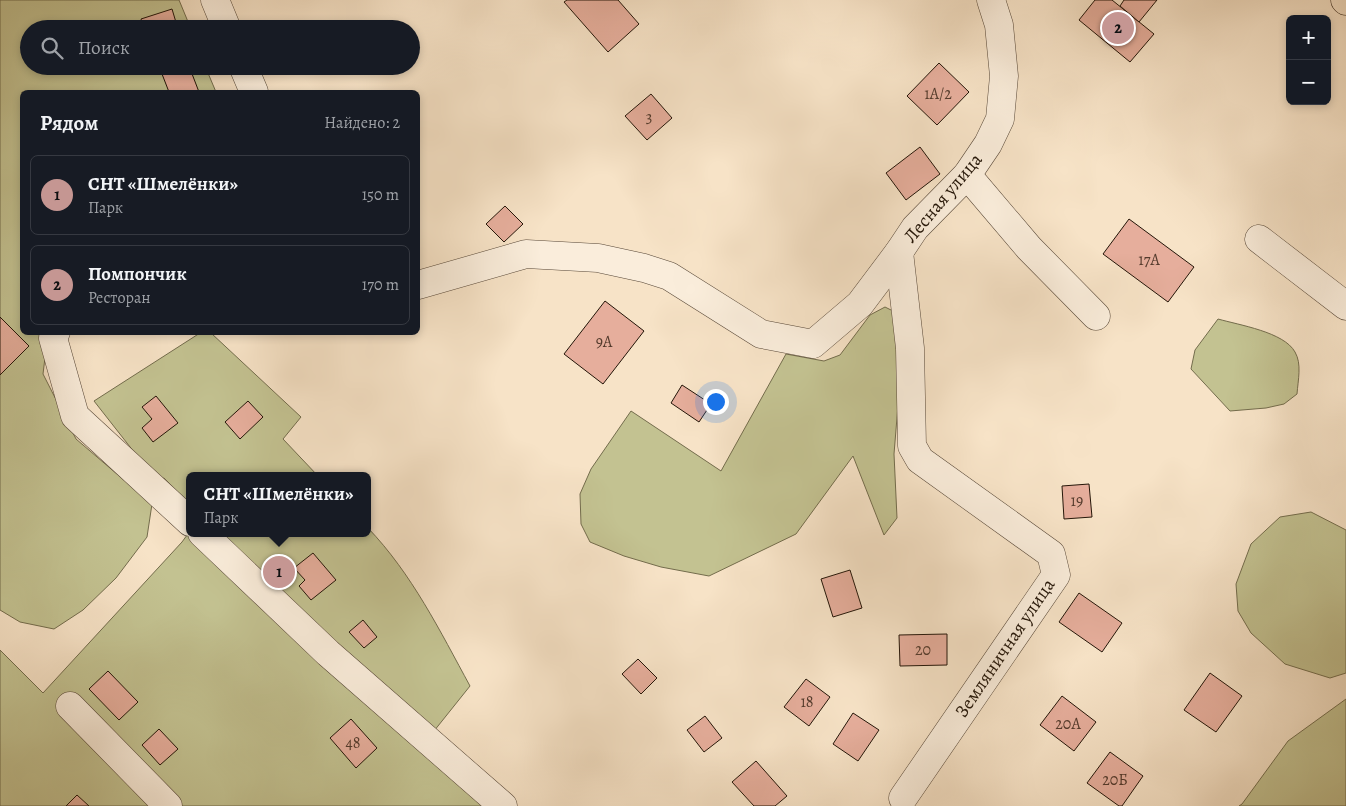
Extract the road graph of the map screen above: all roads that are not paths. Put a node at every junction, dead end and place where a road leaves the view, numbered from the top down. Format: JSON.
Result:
{"nodes":[{"id":1,"x":215,"y":0,"type":"edge"},
{"id":2,"x":991,"y":0,"type":"edge"},
{"id":3,"x":223,"y":20,"type":"edge"},
{"id":4,"x":247,"y":75,"type":"edge"},
{"id":5,"x":253,"y":90,"type":"edge"},
{"id":6,"x":966,"y":176,"type":"junction"},
{"id":7,"x":1259,"y":239,"type":"dead end"},
{"id":8,"x":900,"y":252,"type":"junction"},
{"id":9,"x":420,"y":284,"type":"edge"},
{"id":10,"x":1346,"y":306,"type":"edge"},
{"id":11,"x":1096,"y":316,"type":"dead end"},
{"id":12,"x":54,"y":335,"type":"edge"},
{"id":13,"x":186,"y":518,"type":"edge"},
{"id":14,"x":206,"y":537,"type":"edge"},
{"id":15,"x":70,"y":706,"type":"dead end"},
{"id":16,"x":904,"y":798,"type":"dead end"},
{"id":17,"x":168,"y":806,"type":"edge"},
{"id":18,"x":503,"y":806,"type":"edge"}],
"edges":[{"from":1,"to":3,"type":"street"},
{"from":2,"to":6,"type":"street","name":"Лесная улица"},
{"from":4,"to":5,"type":"street"},
{"from":6,"to":8,"type":"street","name":"Лесная улица"},
{"from":6,"to":11,"type":"street"},
{"from":7,"to":10,"type":"street"},
{"from":8,"to":9,"type":"street","name":"Лесная улица"},
{"from":8,"to":16,"type":"street","name":"Земляничная улица"},
{"from":12,"to":13,"type":"street"},
{"from":14,"to":18,"type":"street"},
{"from":15,"to":17,"type":"street"}]}
